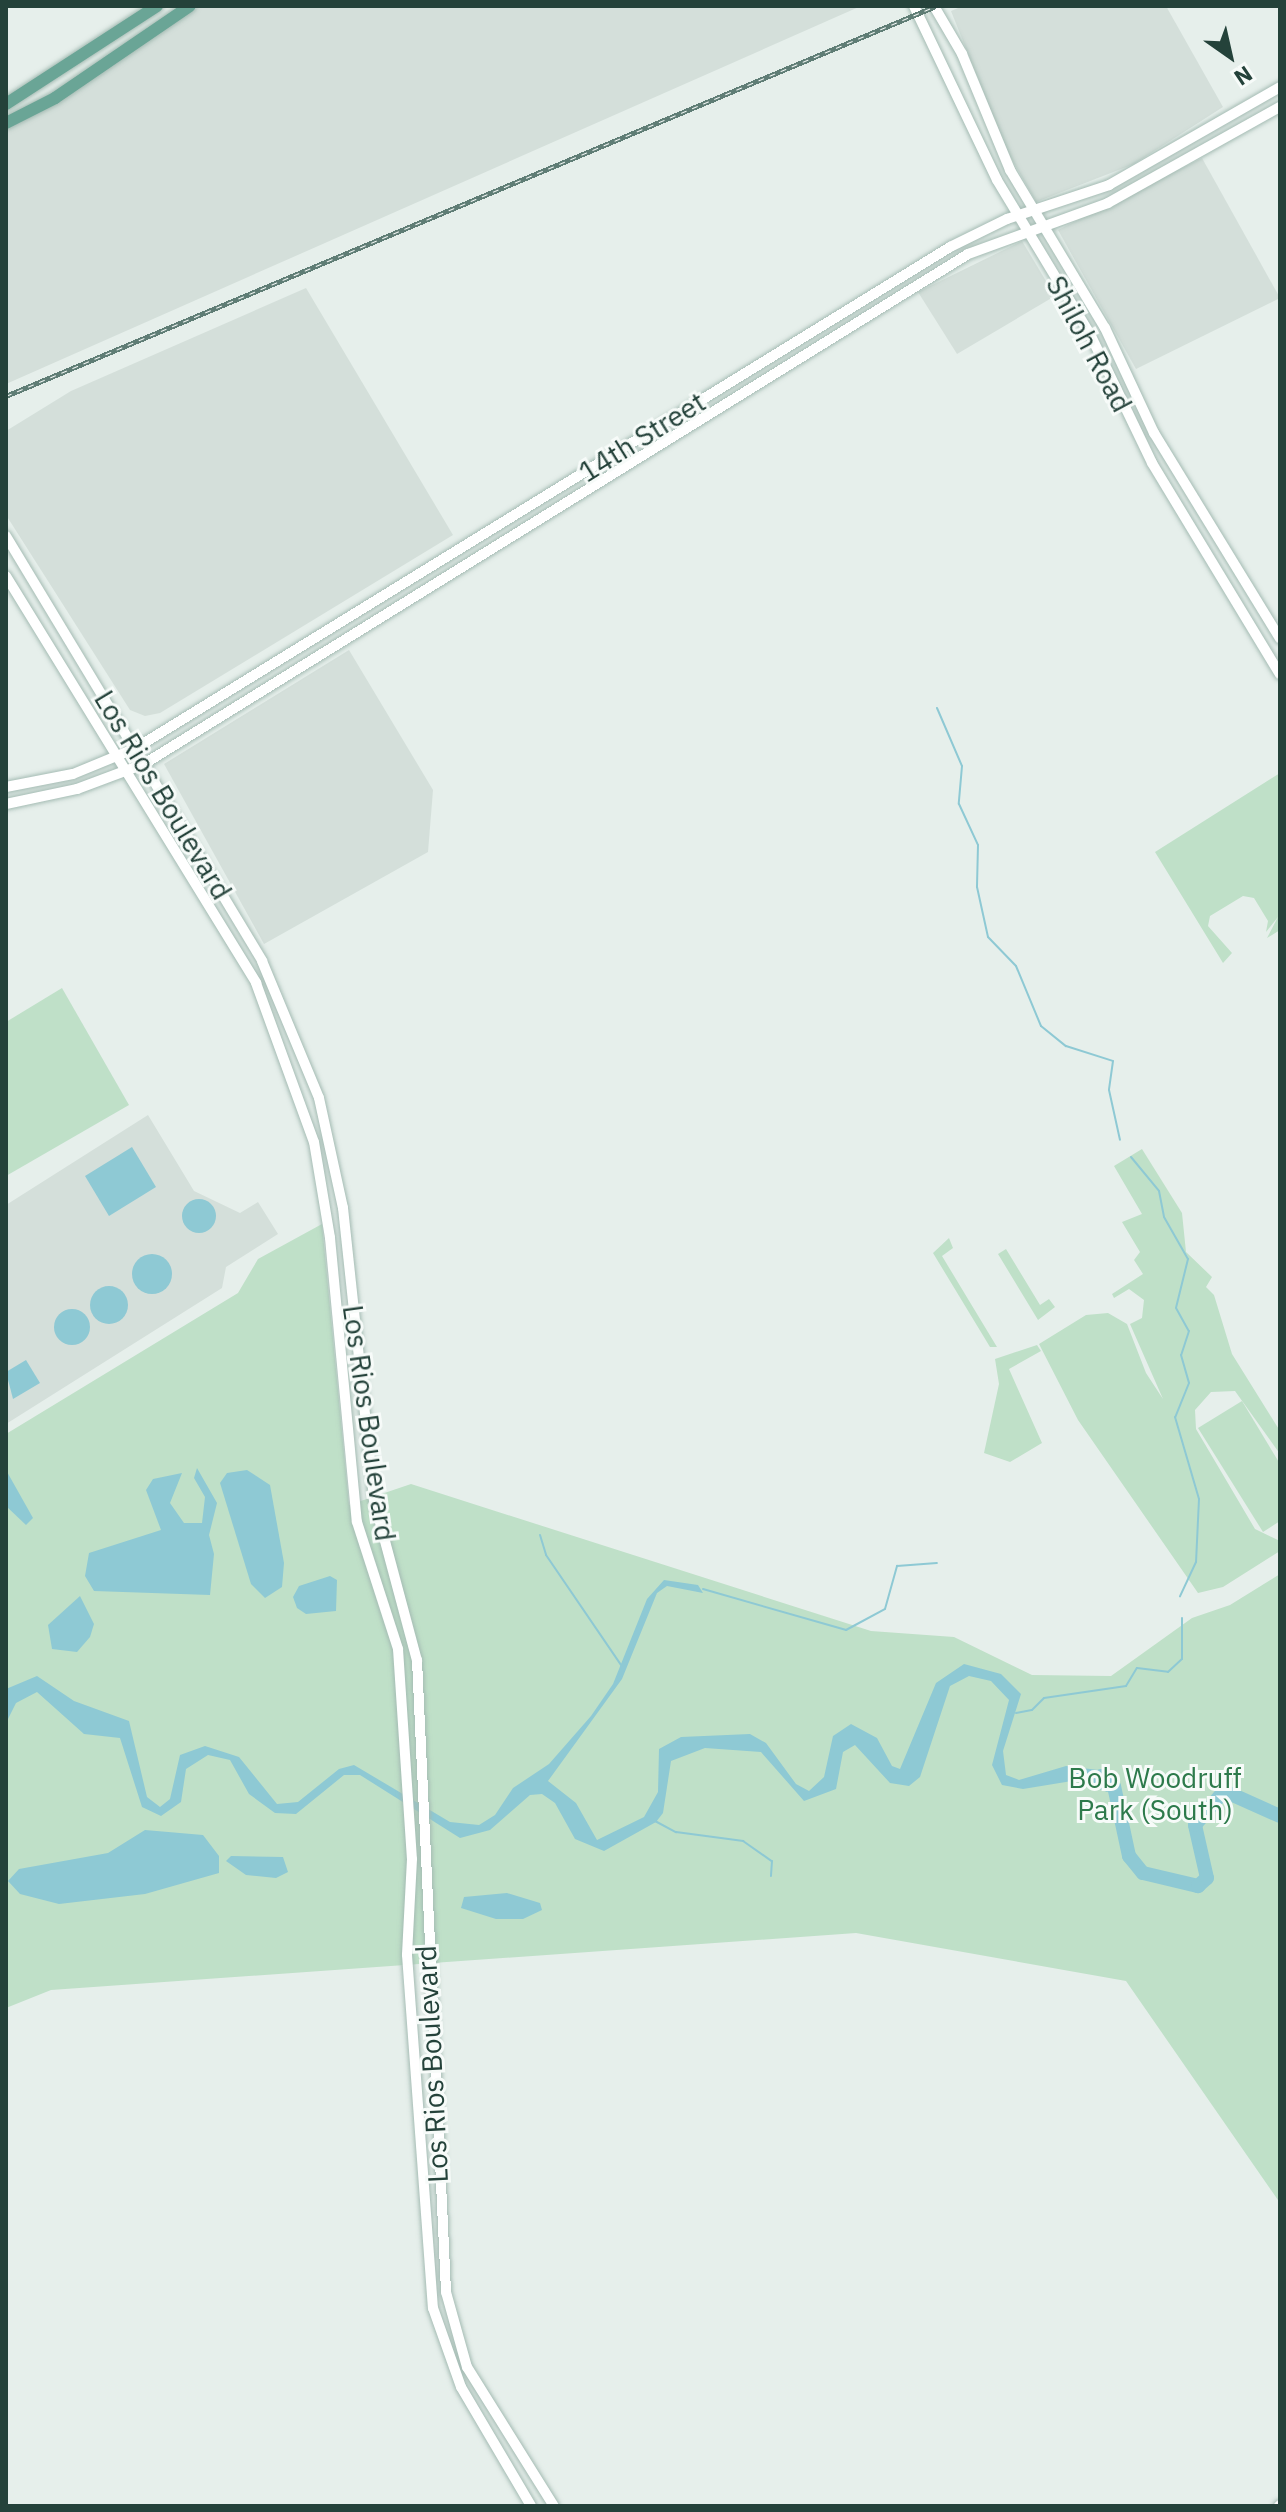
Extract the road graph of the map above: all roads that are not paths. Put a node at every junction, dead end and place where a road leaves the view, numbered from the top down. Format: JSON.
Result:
{"nodes":[{"id":1,"x":190,"y":6,"type":"edge"},
{"id":2,"x":914,"y":6,"type":"edge"},
{"id":3,"x":934,"y":6,"type":"edge"},
{"id":4,"x":154,"y":8,"type":"edge"},
{"id":5,"x":161,"y":25,"type":"junction"},
{"id":6,"x":967,"y":67,"type":"junction"},
{"id":7,"x":951,"y":74,"type":"junction"},
{"id":8,"x":45,"y":84,"type":"junction"},
{"id":9,"x":1280,"y":87,"type":"edge"},
{"id":10,"x":55,"y":98,"type":"junction"},
{"id":11,"x":6,"y":104,"type":"edge"},
{"id":12,"x":1280,"y":107,"type":"edge"},
{"id":13,"x":6,"y":123,"type":"edge"},
{"id":14,"x":1183,"y":143,"type":"junction"},
{"id":15,"x":1191,"y":157,"type":"junction"},
{"id":16,"x":1034,"y":212,"type":"junction"},
{"id":17,"x":1017,"y":216,"type":"junction"},
{"id":18,"x":1043,"y":226,"type":"junction"},
{"id":19,"x":1026,"y":230,"type":"junction"},
{"id":20,"x":858,"y":304,"type":"junction"},
{"id":21,"x":866,"y":318,"type":"junction"},
{"id":22,"x":1105,"y":328,"type":"junction"},
{"id":23,"x":1090,"y":334,"type":"junction"},
{"id":24,"x":7,"y":539,"type":"edge"},
{"id":25,"x":6,"y":576,"type":"edge"},
{"id":26,"x":60,"y":624,"type":"junction"},
{"id":27,"x":43,"y":638,"type":"junction"},
{"id":28,"x":1280,"y":639,"type":"edge"},
{"id":29,"x":1280,"y":674,"type":"edge"},
{"id":30,"x":253,"y":676,"type":"junction"},
{"id":31,"x":263,"y":691,"type":"junction"},
{"id":32,"x":136,"y":748,"type":"junction"},
{"id":33,"x":120,"y":756,"type":"junction"},
{"id":34,"x":144,"y":764,"type":"junction"},
{"id":35,"x":129,"y":771,"type":"junction"},
{"id":36,"x":6,"y":787,"type":"edge"},
{"id":37,"x":6,"y":804,"type":"edge"},
{"id":38,"x":206,"y":866,"type":"junction"},
{"id":39,"x":192,"y":875,"type":"junction"},
{"id":40,"x":249,"y":938,"type":"junction"},
{"id":41,"x":234,"y":944,"type":"junction"},
{"id":42,"x":531,"y":2506,"type":"edge"},
{"id":43,"x":554,"y":2506,"type":"edge"}],
"edges":[{"from":1,"to":5,"type":"main road"},
{"from":2,"to":7,"type":"main road","name":"Shiloh Road"},
{"from":3,"to":6,"type":"main road","name":"Shiloh Road"},
{"from":4,"to":5,"type":"main road"},
{"from":4,"to":8,"type":"main road"},
{"from":5,"to":10,"type":"main road"},
{"from":6,"to":7,"type":"main road"},
{"from":6,"to":16,"type":"main road","name":"Shiloh Road"},
{"from":7,"to":17,"type":"main road","name":"Shiloh Road"},
{"from":8,"to":10,"type":"main road"},
{"from":8,"to":11,"type":"main road"},
{"from":9,"to":14,"type":"main road","name":"14th Street"},
{"from":10,"to":13,"type":"main road"},
{"from":12,"to":15,"type":"main road","name":"14th Street"},
{"from":14,"to":15,"type":"main road"},
{"from":14,"to":16,"type":"main road","name":"14th Street"},
{"from":15,"to":18,"type":"main road","name":"14th Street"},
{"from":16,"to":17,"type":"main road","name":"14th Street"},
{"from":16,"to":18,"type":"main road","name":"Shiloh Road"},
{"from":17,"to":19,"type":"main road","name":"Shiloh Road"},
{"from":17,"to":20,"type":"main road","name":"14th Street"},
{"from":18,"to":19,"type":"main road","name":"14th Street"},
{"from":18,"to":22,"type":"main road","name":"Shiloh Road"},
{"from":19,"to":21,"type":"main road","name":"14th Street"},
{"from":19,"to":23,"type":"main road","name":"Shiloh Road"},
{"from":20,"to":21,"type":"main road"},
{"from":20,"to":30,"type":"main road","name":"14th Street"},
{"from":21,"to":31,"type":"main road","name":"14th Street"},
{"from":22,"to":23,"type":"main road"},
{"from":22,"to":28,"type":"main road","name":"Shiloh Road"},
{"from":23,"to":29,"type":"main road","name":"Shiloh Road"},
{"from":24,"to":26,"type":"main road","name":"Los Rios Boulevard"},
{"from":25,"to":27,"type":"main road","name":"Los Rios Boulevard"},
{"from":26,"to":27,"type":"main road"},
{"from":26,"to":32,"type":"main road","name":"Los Rios Boulevard"},
{"from":27,"to":33,"type":"main road","name":"Los Rios Boulevard"},
{"from":30,"to":31,"type":"main road"},
{"from":30,"to":32,"type":"main road","name":"14th Street"},
{"from":31,"to":34,"type":"main road","name":"14th Street"},
{"from":32,"to":33,"type":"main road","name":"14th Street"},
{"from":32,"to":34,"type":"main road","name":"Los Rios Boulevard"},
{"from":33,"to":35,"type":"main road","name":"Los Rios Boulevard"},
{"from":33,"to":36,"type":"main road","name":"14th Street"},
{"from":34,"to":35,"type":"main road","name":"14th Street"},
{"from":34,"to":38,"type":"main road","name":"Los Rios Boulevard"},
{"from":35,"to":37,"type":"main road","name":"14th Street"},
{"from":35,"to":39,"type":"main road","name":"Los Rios Boulevard"},
{"from":38,"to":39,"type":"main road"},
{"from":38,"to":40,"type":"main road","name":"Los Rios Boulevard"},
{"from":39,"to":41,"type":"main road","name":"Los Rios Boulevard"},
{"from":40,"to":41,"type":"main road"},
{"from":40,"to":43,"type":"main road","name":"Los Rios Boulevard"},
{"from":41,"to":42,"type":"main road","name":"Los Rios Boulevard"}]}
